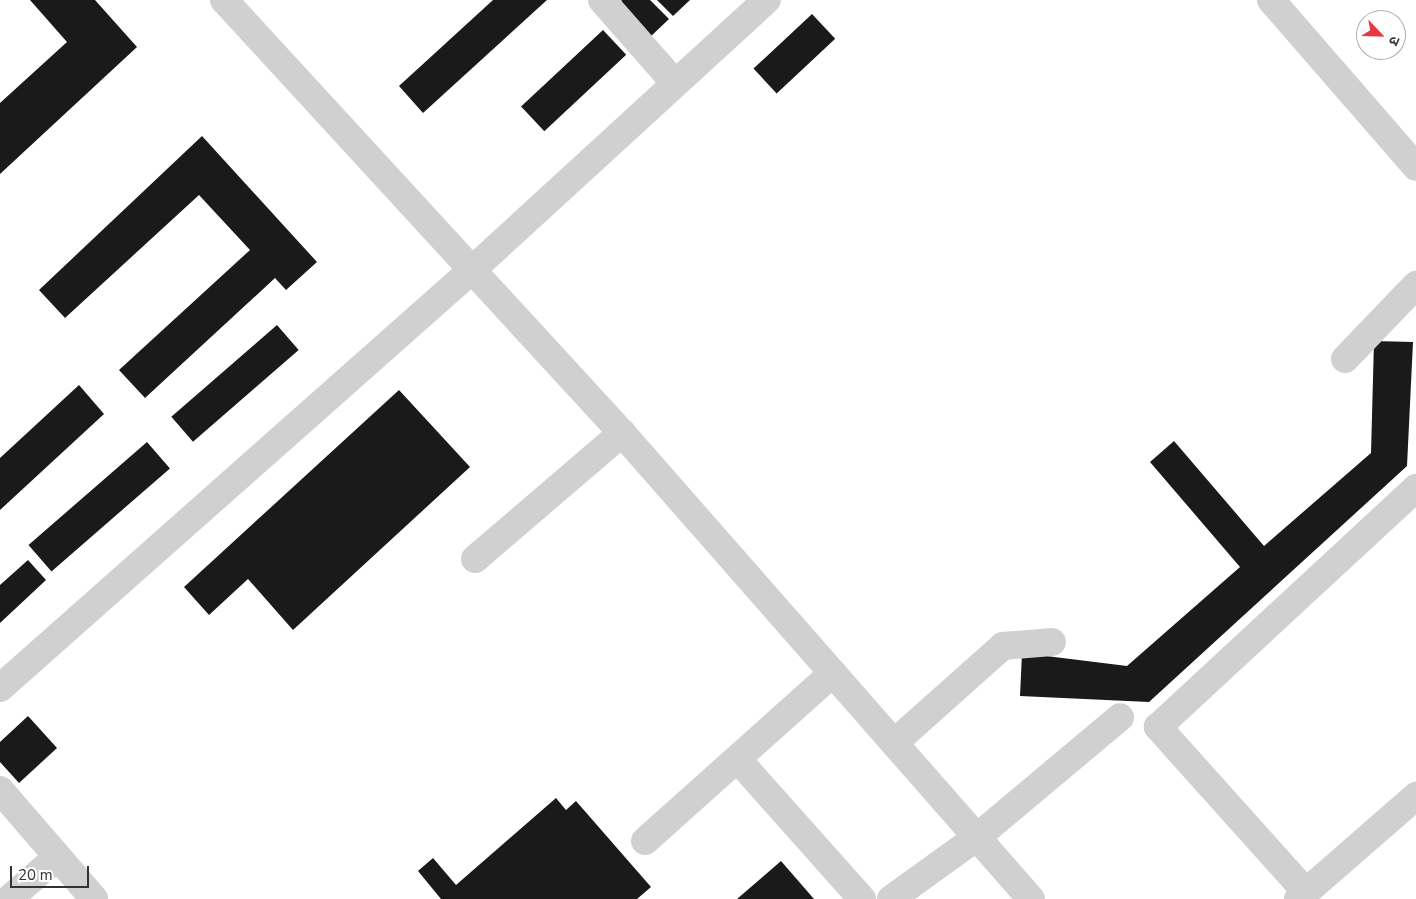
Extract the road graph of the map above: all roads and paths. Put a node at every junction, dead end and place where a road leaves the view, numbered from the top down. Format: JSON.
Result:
{"nodes":[{"id":1,"x":224,"y":0,"type":"edge"},
{"id":2,"x":602,"y":0,"type":"edge"},
{"id":3,"x":767,"y":0,"type":"edge"},
{"id":4,"x":1271,"y":0,"type":"edge"},
{"id":5,"x":675,"y":83,"type":"junction"},
{"id":6,"x":1416,"y":167,"type":"edge"},
{"id":7,"x":472,"y":270,"type":"junction"},
{"id":8,"x":1416,"y":284,"type":"edge"},
{"id":9,"x":1345,"y":359,"type":"dead end"},
{"id":10,"x":622,"y":433,"type":"junction"},
{"id":11,"x":1416,"y":488,"type":"edge"},
{"id":12,"x":475,"y":559,"type":"dead end"},
{"id":13,"x":1052,"y":642,"type":"dead end"},
{"id":14,"x":833,"y":673,"type":"junction"},
{"id":15,"x":0,"y":688,"type":"edge"},
{"id":16,"x":1120,"y":717,"type":"dead end"},
{"id":17,"x":894,"y":743,"type":"junction"},
{"id":18,"x":739,"y":761,"type":"junction"},
{"id":19,"x":0,"y":790,"type":"edge"},
{"id":20,"x":1416,"y":796,"type":"edge"},
{"id":21,"x":976,"y":838,"type":"junction"},
{"id":22,"x":645,"y":841,"type":"dead end"},
{"id":23,"x":56,"y":858,"type":"junction"},
{"id":24,"x":1302,"y":895,"type":"edge"},
{"id":25,"x":10,"y":899,"type":"edge"},
{"id":26,"x":94,"y":899,"type":"edge"},
{"id":27,"x":862,"y":899,"type":"edge"},
{"id":28,"x":891,"y":899,"type":"edge"},
{"id":29,"x":1031,"y":899,"type":"edge"}],
"edges":[{"from":1,"to":7,"type":"street"},
{"from":2,"to":5,"type":"street"},
{"from":3,"to":5,"type":"street"},
{"from":4,"to":6,"type":"street"},
{"from":5,"to":7,"type":"street"},
{"from":7,"to":10,"type":"street"},
{"from":7,"to":15,"type":"street"},
{"from":8,"to":9,"type":"street"},
{"from":10,"to":12,"type":"street"},
{"from":10,"to":14,"type":"street"},
{"from":11,"to":24,"type":"street"},
{"from":13,"to":17,"type":"street"},
{"from":14,"to":17,"type":"street"},
{"from":14,"to":18,"type":"street"},
{"from":16,"to":21,"type":"street"},
{"from":17,"to":21,"type":"street"},
{"from":18,"to":22,"type":"street"},
{"from":18,"to":27,"type":"street"},
{"from":19,"to":23,"type":"street"},
{"from":20,"to":24,"type":"street"},
{"from":21,"to":28,"type":"street"},
{"from":21,"to":29,"type":"street"},
{"from":23,"to":25,"type":"street"},
{"from":23,"to":26,"type":"street"}]}
